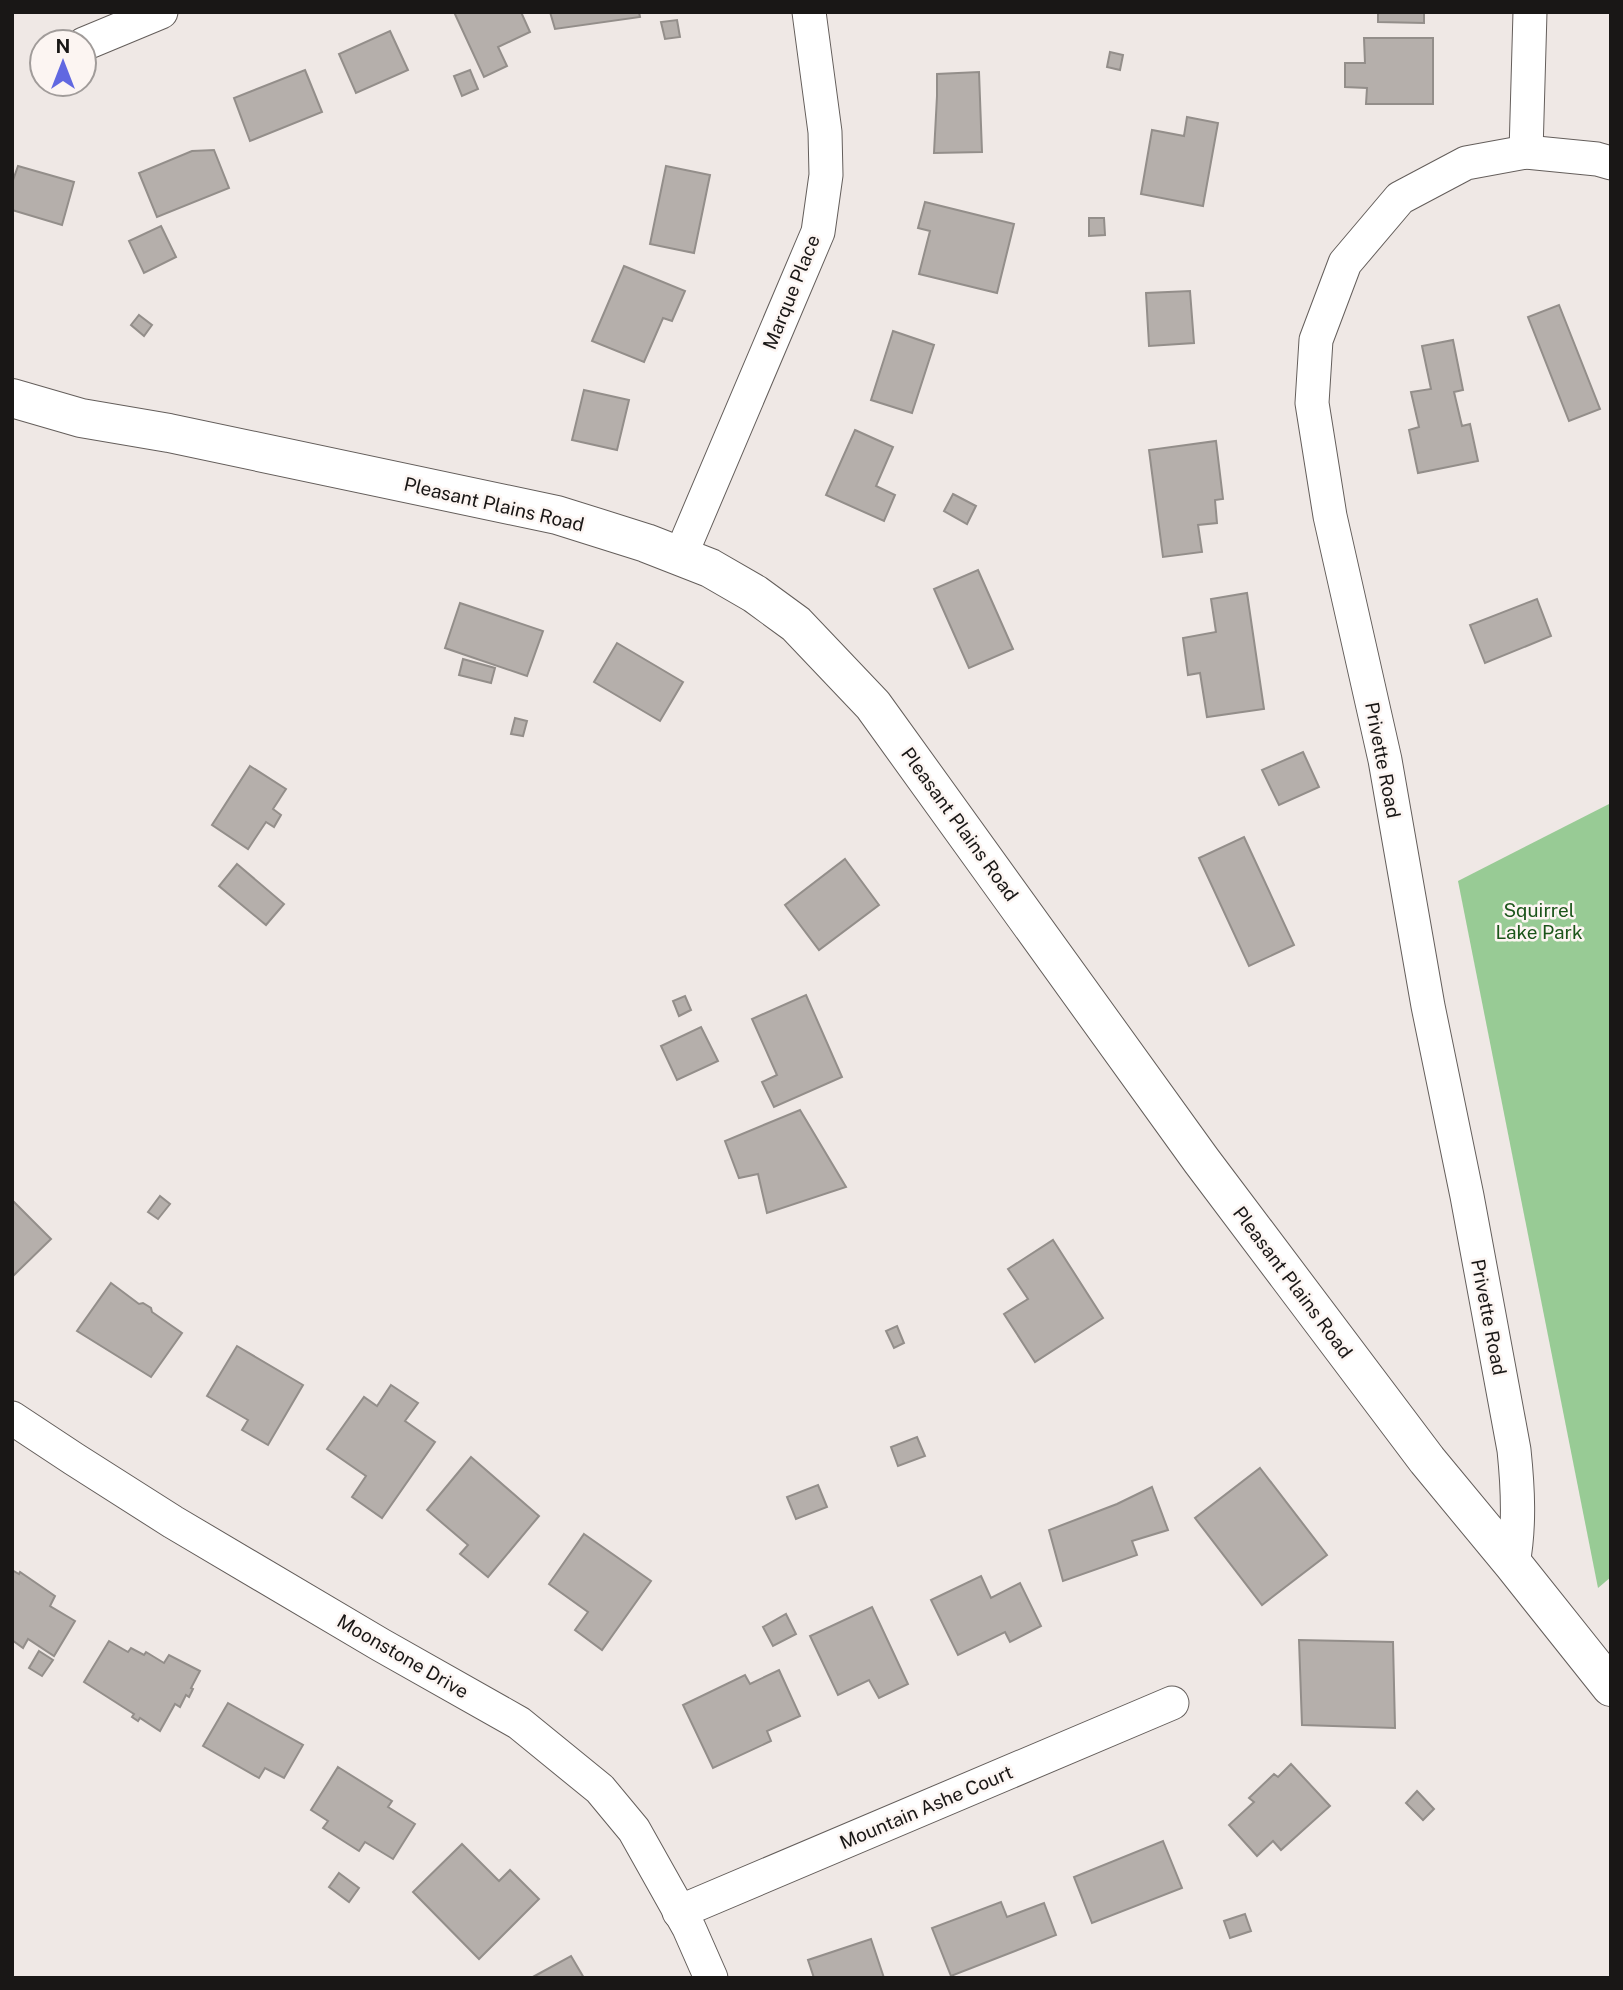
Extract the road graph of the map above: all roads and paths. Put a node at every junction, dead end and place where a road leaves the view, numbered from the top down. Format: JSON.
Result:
{"nodes":[{"id":1,"x":161,"y":12,"type":"edge"},
{"id":2,"x":809,"y":12,"type":"edge"},
{"id":3,"x":1530,"y":12,"type":"edge"},
{"id":4,"x":98,"y":38,"type":"edge"},
{"id":5,"x":1526,"y":152,"type":"junction"},
{"id":6,"x":1611,"y":163,"type":"edge"},
{"id":7,"x":12,"y":398,"type":"edge"},
{"id":8,"x":680,"y":557,"type":"junction"},
{"id":9,"x":12,"y":1418,"type":"edge"},
{"id":10,"x":1513,"y":1564,"type":"junction"},
{"id":11,"x":1611,"y":1687,"type":"edge"},
{"id":12,"x":1172,"y":1703,"type":"dead end"},
{"id":13,"x":679,"y":1912,"type":"junction"},
{"id":14,"x":711,"y":1978,"type":"edge"}],
"edges":[{"from":1,"to":4,"type":"street"},
{"from":2,"to":8,"type":"street","name":"Marque Place"},
{"from":3,"to":5,"type":"street"},
{"from":5,"to":6,"type":"street","name":"Privette Road"},
{"from":5,"to":10,"type":"street","name":"Privette Road"},
{"from":7,"to":8,"type":"street","name":"Pleasant Plains Road"},
{"from":8,"to":10,"type":"street","name":"Pleasant Plains Road"},
{"from":9,"to":13,"type":"street","name":"Moonstone Drive"},
{"from":10,"to":11,"type":"street","name":"Pleasant Plains Road"},
{"from":12,"to":13,"type":"street","name":"Mountain Ashe Court"},
{"from":13,"to":14,"type":"street","name":"Moonstone Drive"}]}
